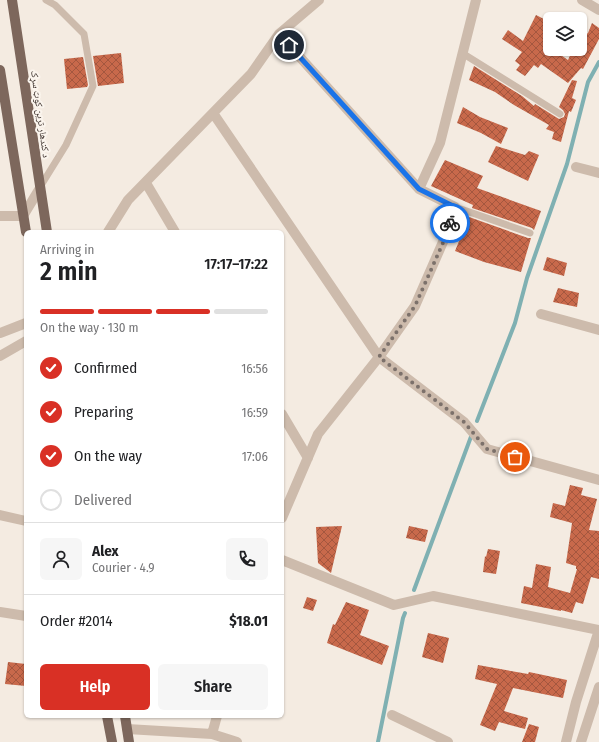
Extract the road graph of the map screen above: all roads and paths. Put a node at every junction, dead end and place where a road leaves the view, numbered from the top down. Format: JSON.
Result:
{"nodes":[{"id":1,"x":12,"y":0,"type":"edge"},
{"id":2,"x":46,"y":0,"type":"edge"},
{"id":3,"x":319,"y":0,"type":"edge"},
{"id":4,"x":476,"y":0,"type":"edge"},
{"id":5,"x":582,"y":0,"type":"edge"},
{"id":6,"x":599,"y":10,"type":"edge"},
{"id":7,"x":279,"y":34,"type":"junction"},
{"id":8,"x":462,"y":53,"type":"junction"},
{"id":9,"x":0,"y":70,"type":"edge"},
{"id":10,"x":1,"y":81,"type":"edge"},
{"id":11,"x":213,"y":113,"type":"junction"},
{"id":12,"x":560,"y":114,"type":"dead end"},
{"id":13,"x":576,"y":167,"type":"dead end"},
{"id":14,"x":599,"y":173,"type":"edge"},
{"id":15,"x":146,"y":183,"type":"junction"},
{"id":16,"x":40,"y":188,"type":"junction"},
{"id":17,"x":419,"y":189,"type":"junction"},
{"id":18,"x":455,"y":207,"type":"junction"},
{"id":19,"x":0,"y":216,"type":"edge"},
{"id":20,"x":23,"y":216,"type":"junction"},
{"id":21,"x":26,"y":230,"type":"edge"},
{"id":22,"x":47,"y":230,"type":"edge"},
{"id":23,"x":109,"y":230,"type":"edge"},
{"id":24,"x":174,"y":230,"type":"edge"},
{"id":25,"x":530,"y":233,"type":"dead end"},
{"id":26,"x":541,"y":314,"type":"dead end"},
{"id":27,"x":24,"y":324,"type":"edge"},
{"id":28,"x":599,"y":330,"type":"edge"},
{"id":29,"x":0,"y":333,"type":"edge"},
{"id":30,"x":24,"y":342,"type":"edge"},
{"id":31,"x":0,"y":356,"type":"edge"},
{"id":32,"x":379,"y":357,"type":"junction"},
{"id":33,"x":284,"y":417,"type":"edge"},
{"id":34,"x":308,"y":458,"type":"junction"},
{"id":35,"x":599,"y":480,"type":"edge"},
{"id":36,"x":284,"y":513,"type":"edge"},
{"id":37,"x":0,"y":515,"type":"edge"},
{"id":38,"x":24,"y":521,"type":"edge"},
{"id":39,"x":284,"y":561,"type":"edge"},
{"id":40,"x":0,"y":612,"type":"edge"},
{"id":41,"x":24,"y":616,"type":"edge"},
{"id":42,"x":599,"y":630,"type":"edge"},
{"id":43,"x":599,"y":687,"type":"edge"},
{"id":44,"x":392,"y":715,"type":"dead end"},
{"id":45,"x":107,"y":718,"type":"edge"},
{"id":46,"x":125,"y":718,"type":"edge"},
{"id":47,"x":216,"y":718,"type":"edge"},
{"id":48,"x":127,"y":729,"type":"junction"},
{"id":49,"x":212,"y":734,"type":"junction"},
{"id":50,"x":112,"y":742,"type":"edge"},
{"id":51,"x":129,"y":742,"type":"edge"},
{"id":52,"x":237,"y":742,"type":"edge"},
{"id":53,"x":448,"y":742,"type":"edge"},
{"id":54,"x":566,"y":742,"type":"edge"},
{"id":55,"x":581,"y":742,"type":"edge"}],
"edges":[{"from":1,"to":16,"type":"main road","name":"د کندهار ترين کوټ سړک"},
{"from":2,"to":16,"type":"lane"},
{"from":3,"to":7,"type":"street"},
{"from":4,"to":8,"type":"street"},
{"from":5,"to":6,"type":"street"},
{"from":7,"to":11,"type":"street"},
{"from":7,"to":17,"type":"street"},
{"from":8,"to":12,"type":"lane"},
{"from":8,"to":17,"type":"street"},
{"from":9,"to":10,"type":"main road"},
{"from":10,"to":20,"type":"main road"},
{"from":11,"to":15,"type":"street"},
{"from":11,"to":32,"type":"street"},
{"from":13,"to":14,"type":"street"},
{"from":15,"to":23,"type":"street"},
{"from":15,"to":24,"type":"street"},
{"from":16,"to":20,"type":"street"},
{"from":16,"to":22,"type":"main road","name":"د کندهار ترين کوټ سړک"},
{"from":17,"to":18,"type":"street"},
{"from":18,"to":25,"type":"lane"},
{"from":18,"to":32,"type":"street"},
{"from":19,"to":20,"type":"street"},
{"from":20,"to":21,"type":"main road"},
{"from":26,"to":28,"type":"street"},
{"from":27,"to":29,"type":"street"},
{"from":30,"to":31,"type":"street"},
{"from":32,"to":34,"type":"street"},
{"from":32,"to":35,"type":"street"},
{"from":33,"to":34,"type":"street"},
{"from":34,"to":36,"type":"street"},
{"from":37,"to":38,"type":"street"},
{"from":39,"to":42,"type":"street"},
{"from":40,"to":41,"type":"street"},
{"from":42,"to":54,"type":"street"},
{"from":43,"to":55,"type":"street"},
{"from":44,"to":53,"type":"street"},
{"from":45,"to":50,"type":"main road"},
{"from":46,"to":48,"type":"main road"},
{"from":47,"to":49,"type":"street"},
{"from":48,"to":49,"type":"street"},
{"from":48,"to":51,"type":"main road"},
{"from":49,"to":52,"type":"street"}]}
